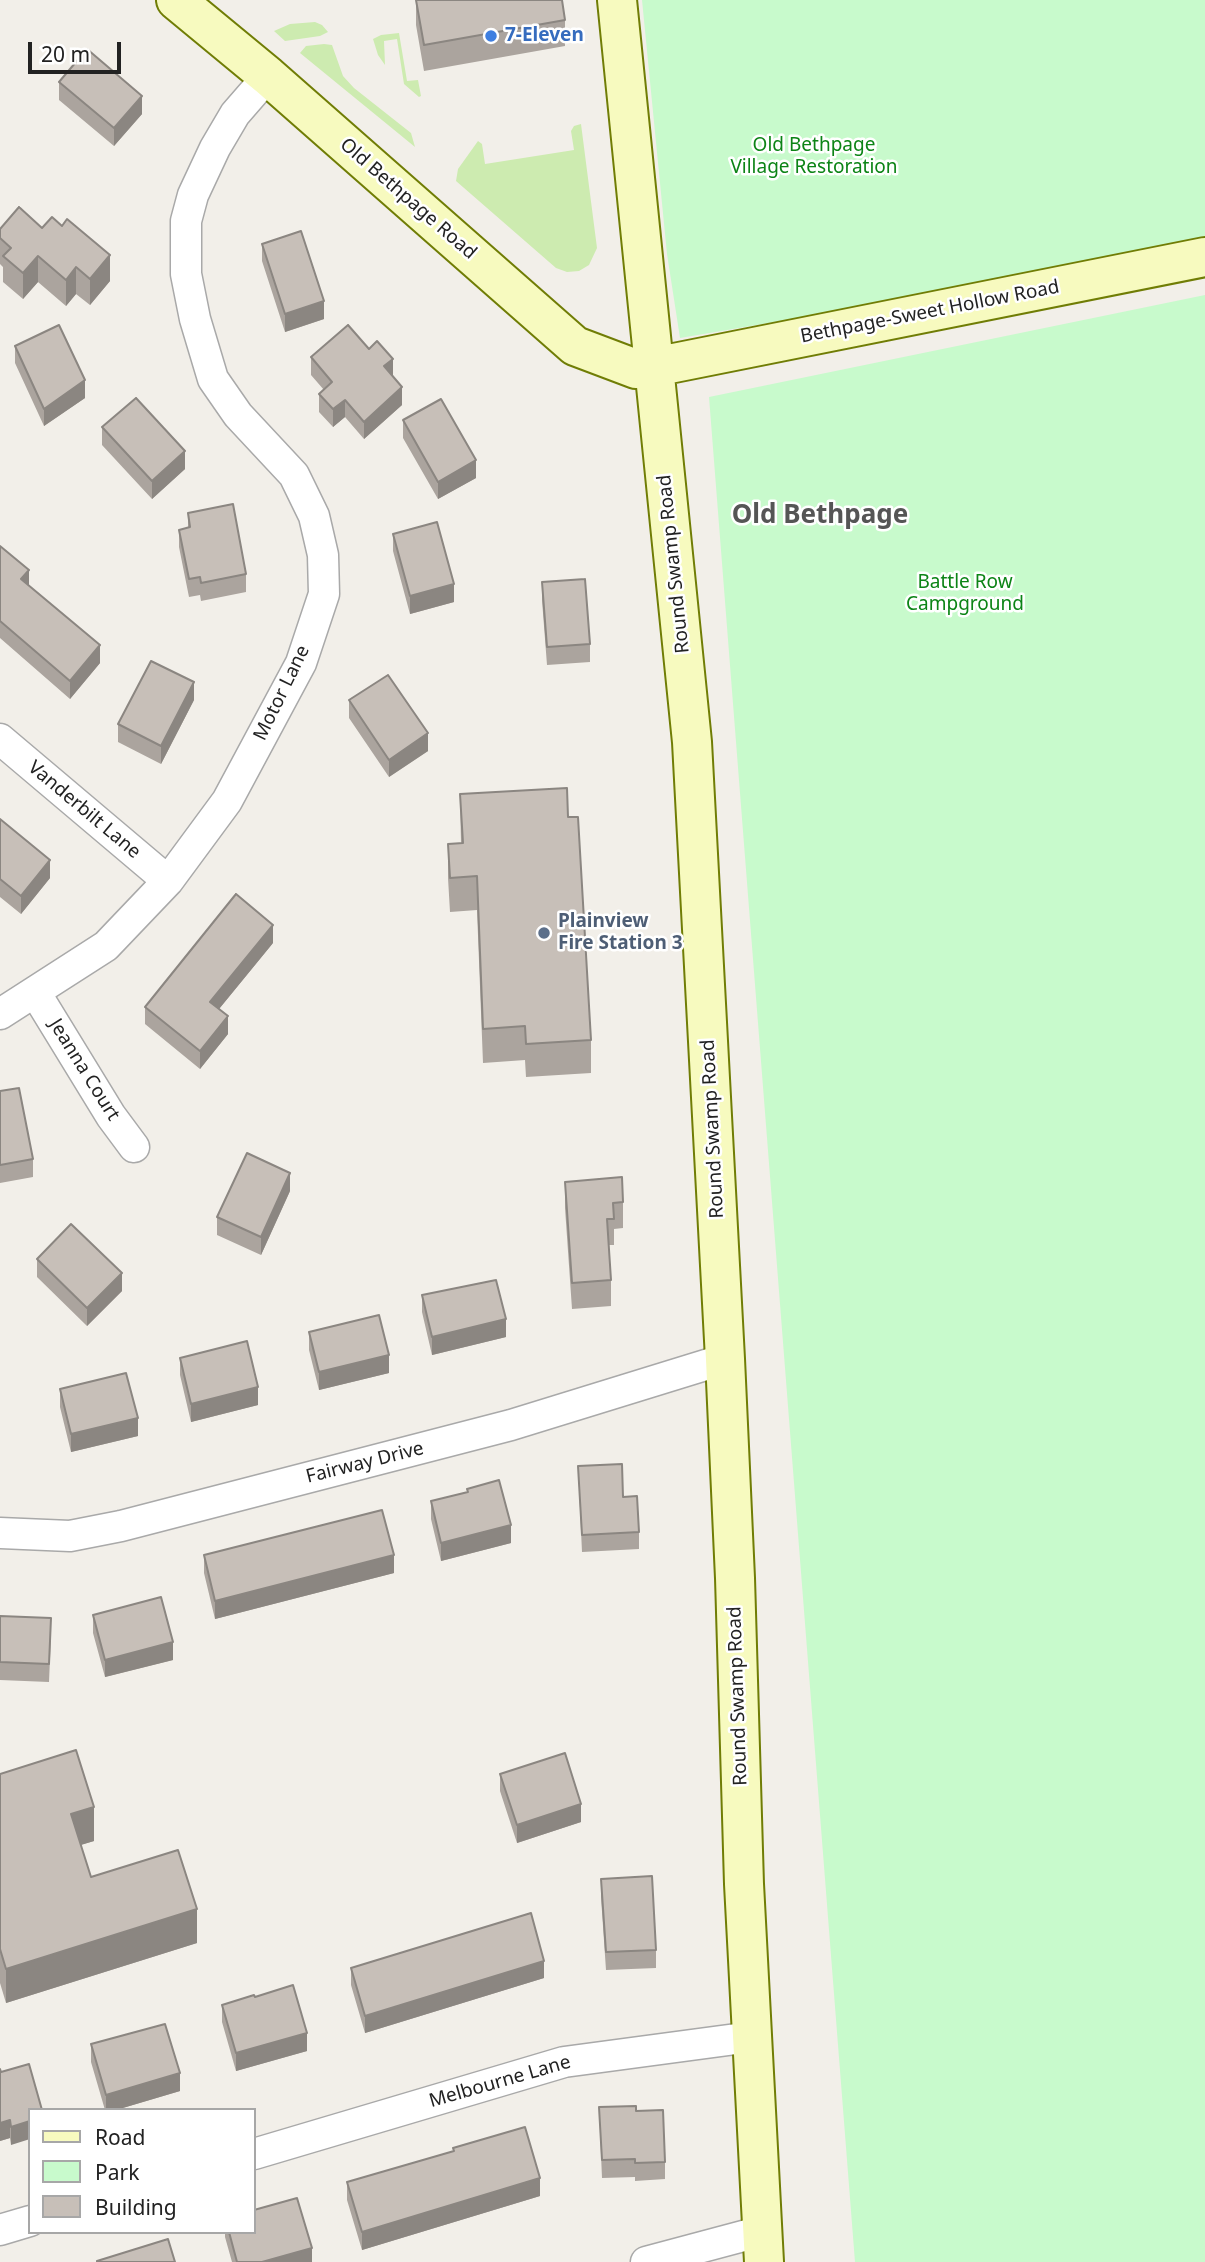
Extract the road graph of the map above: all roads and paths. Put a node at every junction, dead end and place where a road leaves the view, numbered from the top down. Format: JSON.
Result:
{"nodes":[{"id":1,"x":176,"y":0,"type":"edge"},
{"id":2,"x":617,"y":0,"type":"edge"},
{"id":3,"x":268,"y":76,"type":"junction"},
{"id":4,"x":1205,"y":257,"type":"edge"},
{"id":5,"x":654,"y":367,"type":"junction"},
{"id":6,"x":0,"y":739,"type":"edge"},
{"id":7,"x":168,"y":881,"type":"junction"},
{"id":8,"x":35,"y":992,"type":"junction"},
{"id":9,"x":0,"y":1014,"type":"edge"},
{"id":10,"x":134,"y":1147,"type":"dead end"},
{"id":11,"x":725,"y":1359,"type":"junction"},
{"id":12,"x":0,"y":1533,"type":"edge"},
{"id":13,"x":751,"y":2037,"type":"junction"},
{"id":14,"x":256,"y":2153,"type":"edge"},
{"id":15,"x":28,"y":2222,"type":"edge"},
{"id":16,"x":0,"y":2230,"type":"edge"},
{"id":17,"x":763,"y":2246,"type":"edge"},
{"id":18,"x":646,"y":2262,"type":"edge"}],
"edges":[{"from":1,"to":3,"type":"main road","name":"Old Bethpage Road"},
{"from":2,"to":5,"type":"main road","name":"Round Swamp Road"},
{"from":3,"to":5,"type":"main road","name":"Old Bethpage Road"},
{"from":3,"to":7,"type":"street","name":"Motor Lane"},
{"from":4,"to":5,"type":"main road","name":"Bethpage-Sweet Hollow Road"},
{"from":5,"to":11,"type":"main road","name":"Round Swamp Road"},
{"from":6,"to":7,"type":"street","name":"Vanderbilt Lane"},
{"from":7,"to":8,"type":"street","name":"Motor Lane"},
{"from":8,"to":9,"type":"street","name":"Motor Lane"},
{"from":8,"to":10,"type":"street","name":"Jeanna Court"},
{"from":11,"to":12,"type":"street","name":"Fairway Drive"},
{"from":11,"to":13,"type":"main road","name":"Round Swamp Road"},
{"from":13,"to":14,"type":"street","name":"Melbourne Lane"},
{"from":13,"to":17,"type":"main road","name":"Round Swamp Road"},
{"from":15,"to":16,"type":"street"},
{"from":17,"to":18,"type":"street"}]}
